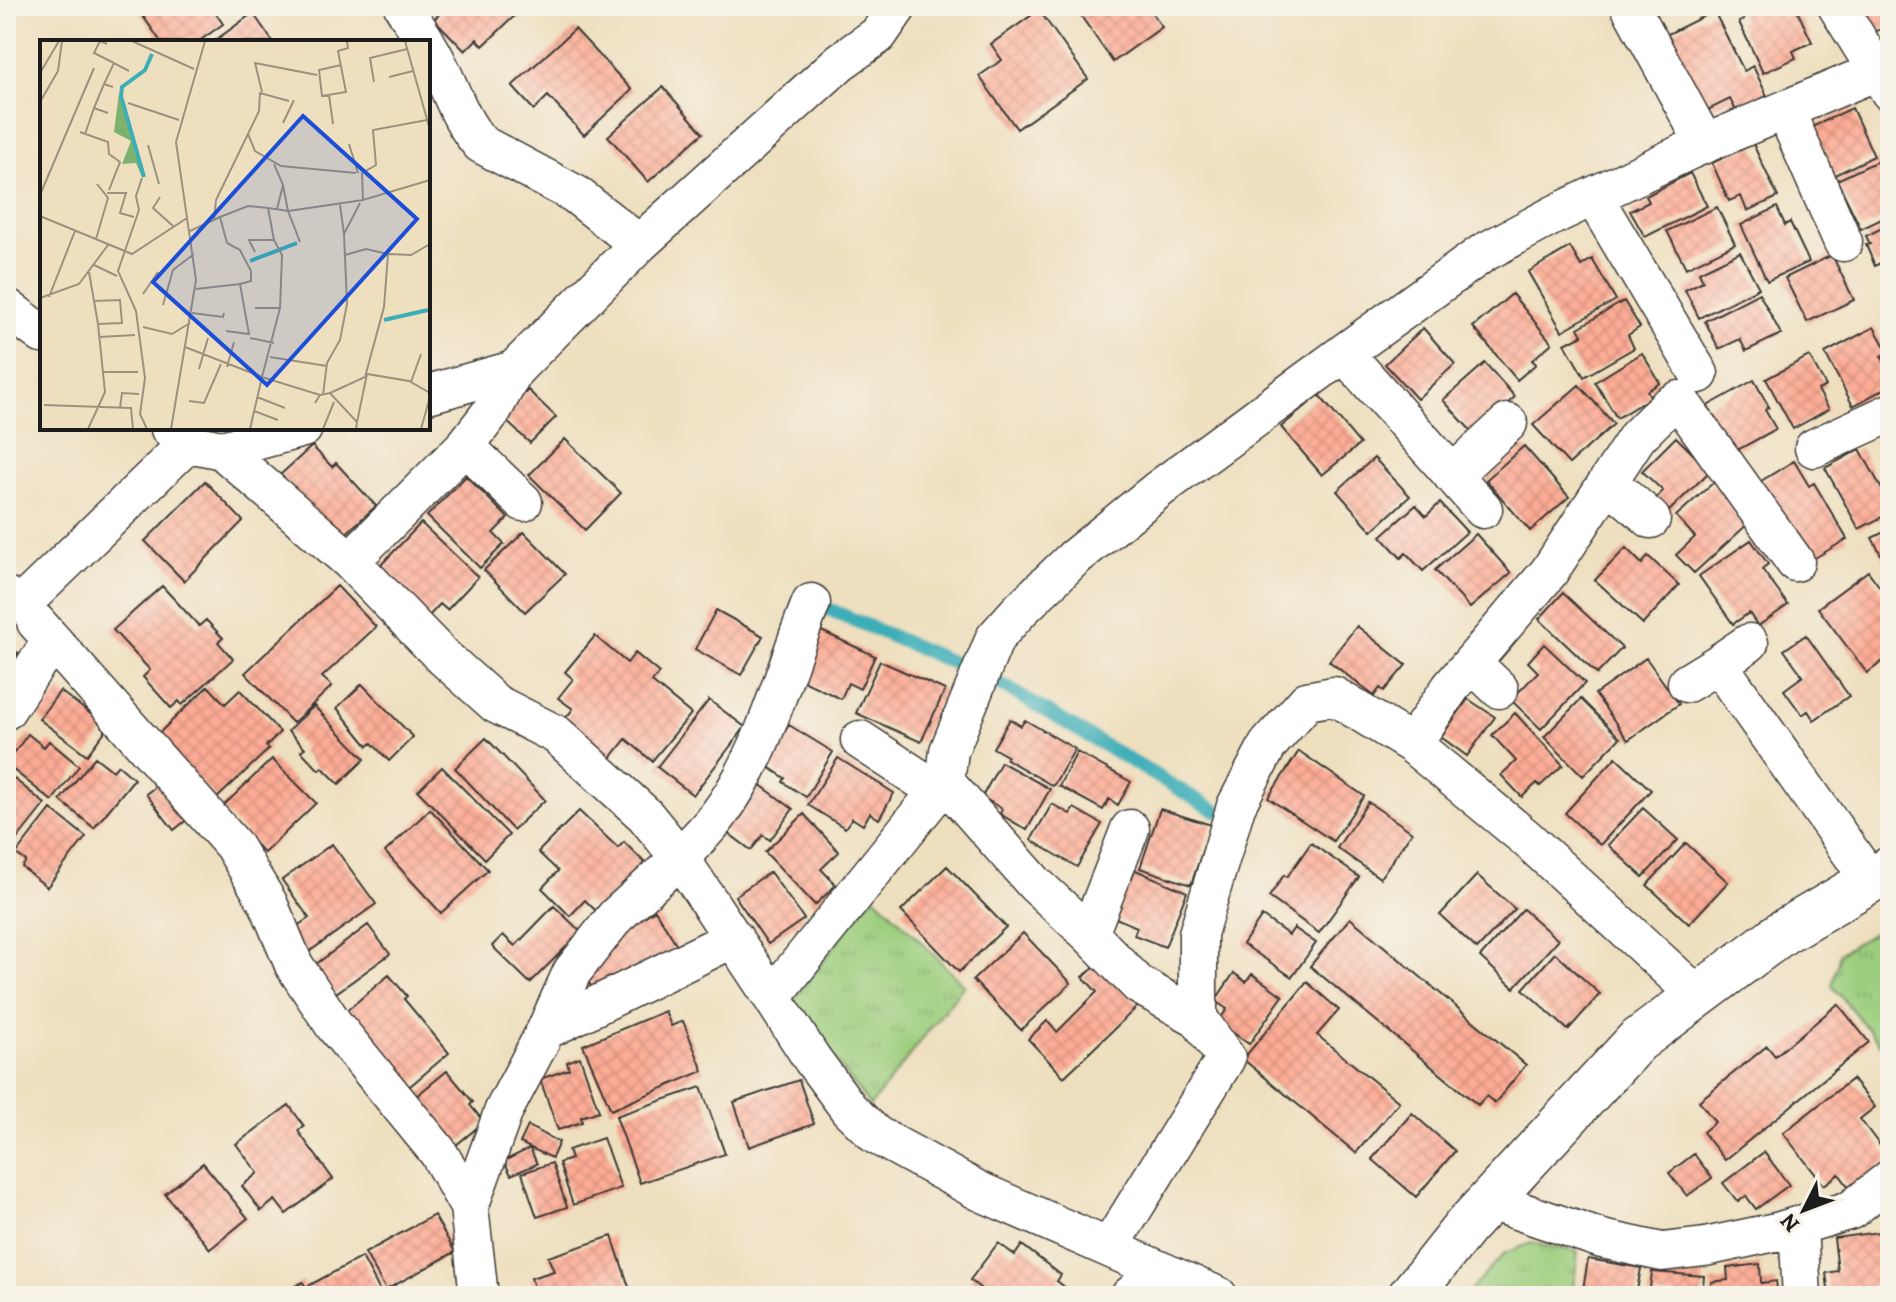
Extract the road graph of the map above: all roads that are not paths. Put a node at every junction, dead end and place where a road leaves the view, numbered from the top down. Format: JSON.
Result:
{"nodes":[{"id":1,"x":403,"y":6,"type":"edge"},
{"id":2,"x":898,"y":6,"type":"edge"},
{"id":3,"x":1630,"y":6,"type":"edge"},
{"id":4,"x":1837,"y":6,"type":"edge"},
{"id":5,"x":424,"y":40,"type":"edge"},
{"id":6,"x":430,"y":49,"type":"edge"},
{"id":7,"x":1886,"y":76,"type":"edge"},
{"id":8,"x":1785,"y":110,"type":"junction"},
{"id":9,"x":1705,"y":144,"type":"junction"},
{"id":10,"x":1593,"y":196,"type":"junction"},
{"id":11,"x":1843,"y":242,"type":"dead end"},
{"id":12,"x":639,"y":244,"type":"junction"},
{"id":13,"x":6,"y":307,"type":"edge"},
{"id":14,"x":40,"y":332,"type":"edge"},
{"id":15,"x":1344,"y":353,"type":"junction"},
{"id":16,"x":514,"y":370,"type":"junction"},
{"id":17,"x":1699,"y":374,"type":"dead end"},
{"id":18,"x":430,"y":393,"type":"edge"},
{"id":19,"x":1890,"y":413,"type":"edge"},
{"id":20,"x":1508,"y":423,"type":"dead end"},
{"id":21,"x":285,"y":430,"type":"edge"},
{"id":22,"x":193,"y":440,"type":"edge"},
{"id":23,"x":465,"y":446,"type":"junction"},
{"id":24,"x":1814,"y":448,"type":"dead end"},
{"id":25,"x":1452,"y":475,"type":"junction"},
{"id":26,"x":1608,"y":482,"type":"junction"},
{"id":27,"x":523,"y":502,"type":"dead end"},
{"id":28,"x":1483,"y":509,"type":"dead end"},
{"id":29,"x":1651,"y":519,"type":"dead end"},
{"id":30,"x":350,"y":561,"type":"junction"},
{"id":31,"x":1795,"y":562,"type":"dead end"},
{"id":32,"x":14,"y":600,"type":"edge"},
{"id":33,"x":811,"y":603,"type":"dead end"},
{"id":34,"x":52,"y":640,"type":"junction"},
{"id":35,"x":1749,"y":643,"type":"dead end"},
{"id":36,"x":1472,"y":663,"type":"junction"},
{"id":37,"x":1499,"y":689,"type":"dead end"},
{"id":38,"x":6,"y":710,"type":"edge"},
{"id":39,"x":860,"y":740,"type":"dead end"},
{"id":40,"x":1412,"y":744,"type":"junction"},
{"id":41,"x":941,"y":786,"type":"junction"},
{"id":42,"x":1130,"y":829,"type":"dead end"},
{"id":43,"x":680,"y":858,"type":"junction"},
{"id":44,"x":1880,"y":874,"type":"edge"},
{"id":45,"x":1089,"y":934,"type":"junction"},
{"id":46,"x":734,"y":938,"type":"junction"},
{"id":47,"x":1698,"y":996,"type":"junction"},
{"id":48,"x":772,"y":997,"type":"junction"},
{"id":49,"x":1198,"y":1018,"type":"junction"},
{"id":50,"x":546,"y":1030,"type":"junction"},
{"id":51,"x":1890,"y":1179,"type":"edge"},
{"id":52,"x":1490,"y":1201,"type":"junction"},
{"id":53,"x":469,"y":1207,"type":"junction"},
{"id":54,"x":1798,"y":1226,"type":"junction"},
{"id":55,"x":1109,"y":1248,"type":"junction"},
{"id":56,"x":1161,"y":1271,"type":"junction"},
{"id":57,"x":479,"y":1296,"type":"edge"},
{"id":58,"x":1130,"y":1296,"type":"edge"},
{"id":59,"x":1218,"y":1296,"type":"edge"},
{"id":60,"x":1410,"y":1296,"type":"edge"},
{"id":61,"x":1802,"y":1296,"type":"edge"}],
"edges":[{"from":1,"to":5,"type":"street"},
{"from":2,"to":12,"type":"street"},
{"from":3,"to":9,"type":"street"},
{"from":4,"to":7,"type":"street"},
{"from":6,"to":12,"type":"street"},
{"from":7,"to":8,"type":"street"},
{"from":8,"to":9,"type":"street"},
{"from":8,"to":11,"type":"street"},
{"from":9,"to":10,"type":"street"},
{"from":10,"to":15,"type":"street"},
{"from":10,"to":17,"type":"street"},
{"from":12,"to":16,"type":"street"},
{"from":13,"to":14,"type":"street"},
{"from":15,"to":25,"type":"street"},
{"from":15,"to":41,"type":"street"},
{"from":16,"to":18,"type":"street"},
{"from":16,"to":23,"type":"street"},
{"from":19,"to":24,"type":"street"},
{"from":20,"to":25,"type":"street"},
{"from":21,"to":22,"type":"street"},
{"from":22,"to":30,"type":"street"},
{"from":22,"to":32,"type":"street"},
{"from":23,"to":27,"type":"street"},
{"from":23,"to":30,"type":"street"},
{"from":25,"to":28,"type":"street"},
{"from":26,"to":29,"type":"street"},
{"from":26,"to":31,"type":"street"},
{"from":26,"to":36,"type":"street"},
{"from":30,"to":43,"type":"street"},
{"from":32,"to":34,"type":"street"},
{"from":33,"to":43,"type":"street"},
{"from":34,"to":38,"type":"street"},
{"from":34,"to":53,"type":"street"},
{"from":35,"to":44,"type":"street"},
{"from":36,"to":37,"type":"street"},
{"from":36,"to":40,"type":"street"},
{"from":39,"to":41,"type":"street"},
{"from":40,"to":47,"type":"street"},
{"from":40,"to":49,"type":"street"},
{"from":41,"to":45,"type":"street"},
{"from":41,"to":48,"type":"street"},
{"from":42,"to":45,"type":"street"},
{"from":43,"to":46,"type":"street"},
{"from":43,"to":50,"type":"street"},
{"from":44,"to":47,"type":"street"},
{"from":45,"to":49,"type":"street"},
{"from":46,"to":48,"type":"street"},
{"from":46,"to":50,"type":"street"},
{"from":47,"to":52,"type":"street"},
{"from":48,"to":55,"type":"street"},
{"from":49,"to":55,"type":"street"},
{"from":50,"to":53,"type":"street"},
{"from":51,"to":54,"type":"street"},
{"from":52,"to":54,"type":"street"},
{"from":52,"to":60,"type":"street"},
{"from":53,"to":57,"type":"street"},
{"from":54,"to":61,"type":"street"},
{"from":55,"to":56,"type":"street"},
{"from":56,"to":58,"type":"street"},
{"from":56,"to":59,"type":"street"}]}
